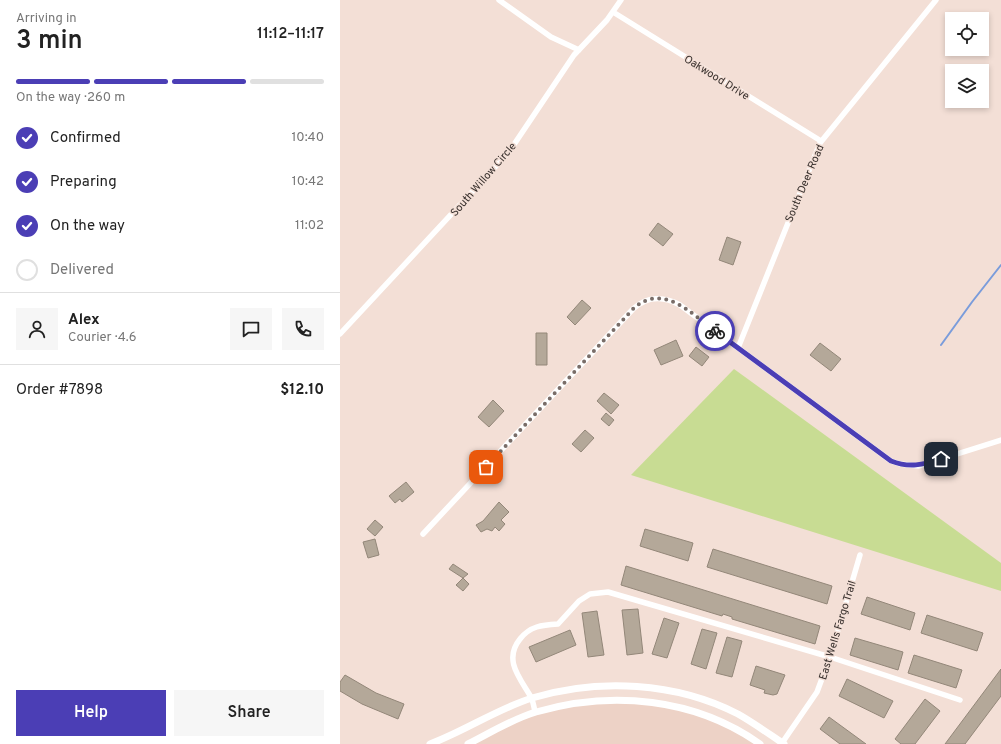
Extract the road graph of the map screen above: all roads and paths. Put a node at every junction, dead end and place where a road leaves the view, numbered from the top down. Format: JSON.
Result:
{"nodes":[{"id":1,"x":499,"y":0,"type":"edge"},
{"id":2,"x":621,"y":0,"type":"edge"},
{"id":3,"x":936,"y":0,"type":"edge"},
{"id":4,"x":613,"y":12,"type":"junction"},
{"id":5,"x":579,"y":50,"type":"junction"},
{"id":6,"x":821,"y":141,"type":"junction"},
{"id":7,"x":340,"y":334,"type":"edge"},
{"id":8,"x":738,"y":348,"type":"junction"},
{"id":9,"x":1001,"y":440,"type":"edge"},
{"id":10,"x":423,"y":534,"type":"dead end"},
{"id":11,"x":860,"y":555,"type":"dead end"},
{"id":12,"x":830,"y":657,"type":"junction"},
{"id":13,"x":532,"y":698,"type":"junction"},
{"id":14,"x":960,"y":700,"type":"dead end"},
{"id":15,"x":535,"y":712,"type":"junction"},
{"id":16,"x":430,"y":744,"type":"edge"},
{"id":17,"x":468,"y":744,"type":"edge"},
{"id":18,"x":760,"y":744,"type":"edge"},
{"id":19,"x":783,"y":744,"type":"edge"}],
"edges":[{"from":1,"to":5,"type":"street"},
{"from":2,"to":4,"type":"street","name":"South Willow Circle"},
{"from":3,"to":6,"type":"street","name":"South Deer Road"},
{"from":4,"to":5,"type":"street","name":"South Willow Circle"},
{"from":4,"to":6,"type":"street","name":"Oakwood Drive"},
{"from":5,"to":7,"type":"street","name":"South Willow Circle"},
{"from":6,"to":8,"type":"street","name":"South Deer Road"},
{"from":8,"to":9,"type":"street"},
{"from":8,"to":10,"type":"street"},
{"from":11,"to":12,"type":"street","name":"East Wells Fargo Trail"},
{"from":12,"to":13,"type":"street"},
{"from":12,"to":14,"type":"street"},
{"from":12,"to":19,"type":"street","name":"East Wells Fargo Trail"},
{"from":13,"to":15,"type":"street"},
{"from":13,"to":16,"type":"street"},
{"from":13,"to":19,"type":"street"},
{"from":15,"to":17,"type":"street"},
{"from":15,"to":18,"type":"street"}]}
